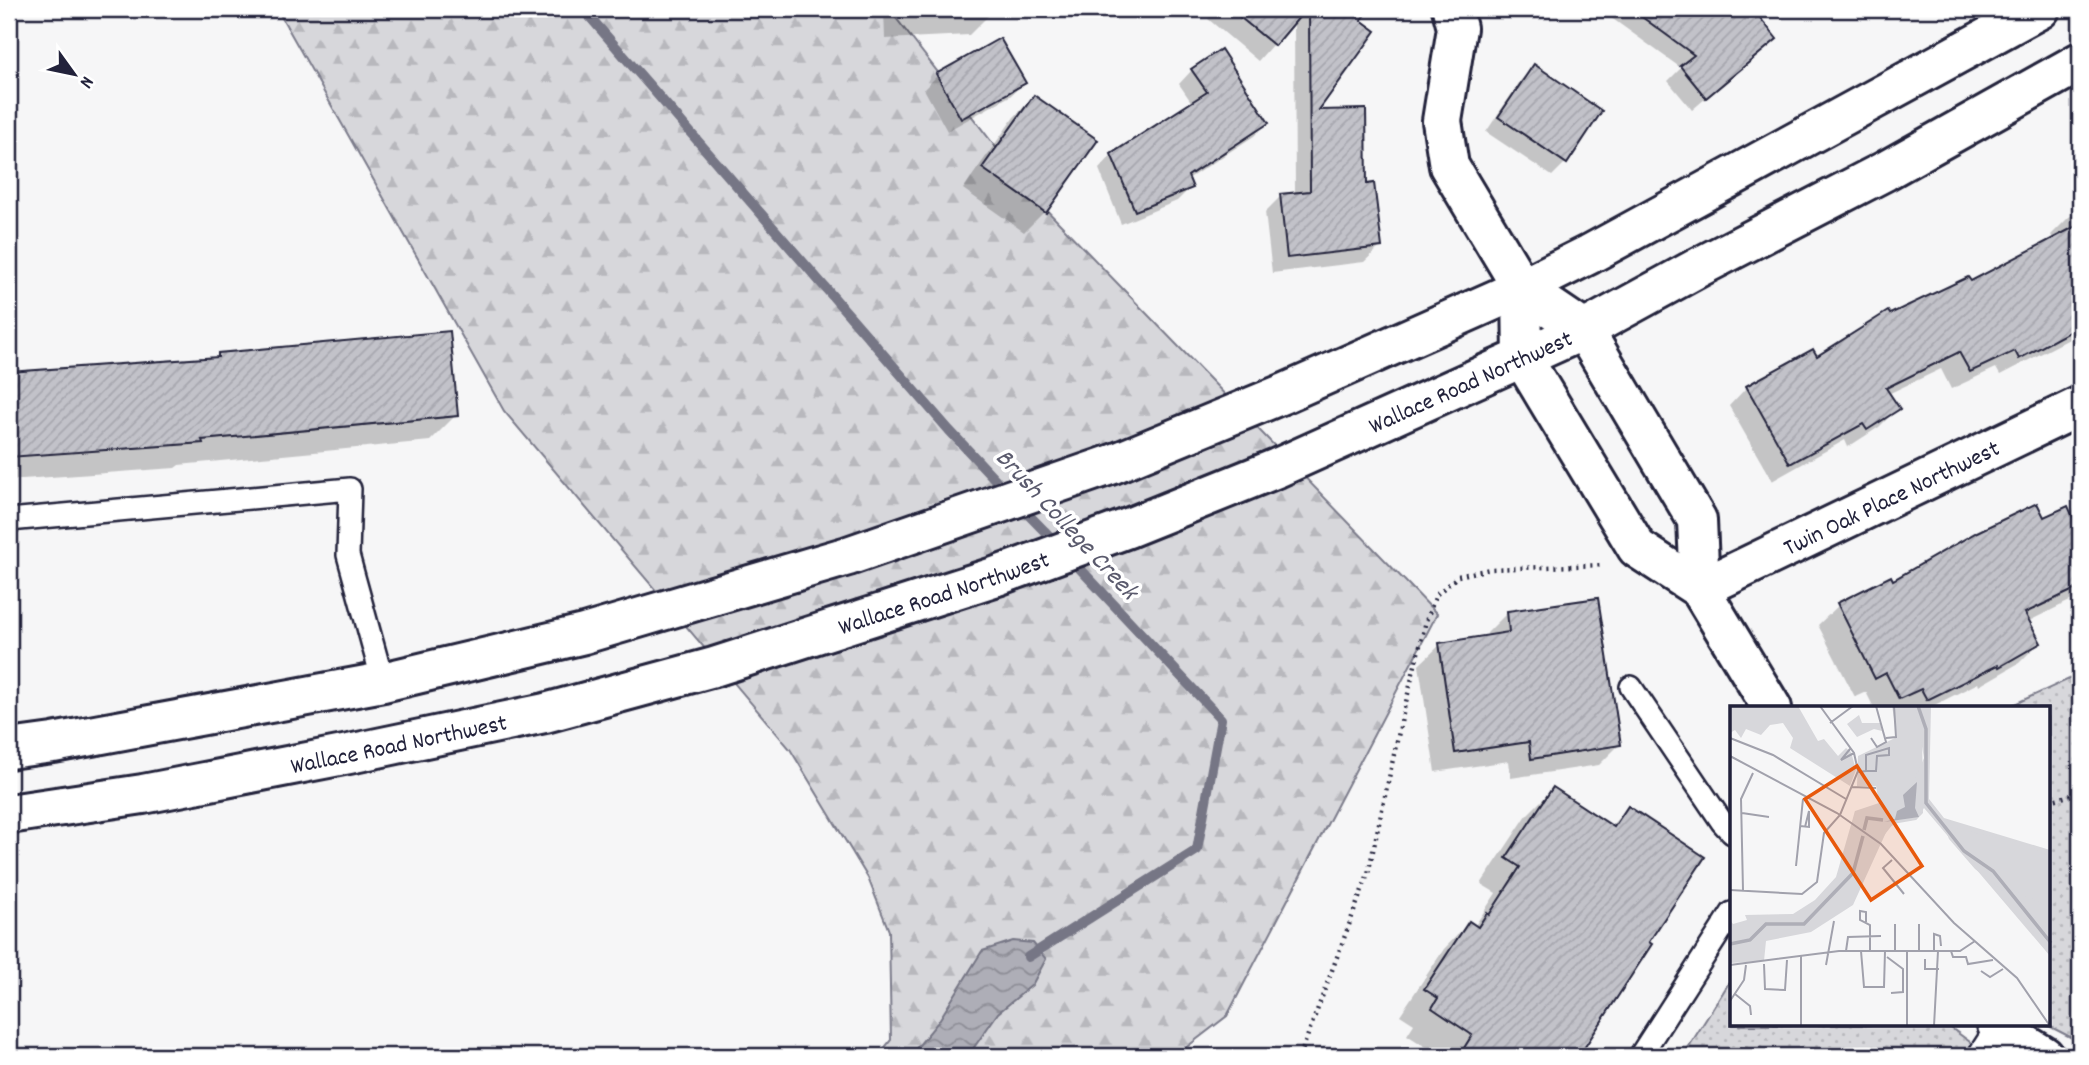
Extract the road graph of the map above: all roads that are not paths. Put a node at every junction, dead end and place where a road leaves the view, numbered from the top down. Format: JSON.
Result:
{"nodes":[{"id":1,"x":1452,"y":9,"type":"edge"},
{"id":2,"x":2040,"y":9,"type":"edge"},
{"id":3,"x":2080,"y":62,"type":"edge"},
{"id":4,"x":1522,"y":288,"type":"junction"},
{"id":5,"x":1584,"y":330,"type":"junction"},
{"id":6,"x":1523,"y":359,"type":"junction"},
{"id":7,"x":2080,"y":406,"type":"edge"},
{"id":8,"x":9,"y":520,"type":"edge"},
{"id":9,"x":1700,"y":589,"type":"junction"},
{"id":10,"x":383,"y":682,"type":"junction"},
{"id":11,"x":1631,"y":687,"type":"dead end"},
{"id":12,"x":1771,"y":706,"type":"edge"},
{"id":13,"x":9,"y":749,"type":"edge"},
{"id":14,"x":9,"y":814,"type":"edge"},
{"id":15,"x":1730,"y":831,"type":"edge"},
{"id":16,"x":1730,"y":916,"type":"edge"},
{"id":17,"x":1996,"y":1026,"type":"edge"},
{"id":18,"x":1998,"y":1026,"type":"edge"},
{"id":19,"x":1640,"y":1056,"type":"edge"},
{"id":20,"x":1978,"y":1056,"type":"edge"},
{"id":21,"x":2045,"y":1056,"type":"edge"}],
"edges":[{"from":1,"to":4,"type":"main road"},
{"from":2,"to":4,"type":"main road"},
{"from":3,"to":5,"type":"main road","name":"Wallace Road Northwest"},
{"from":4,"to":5,"type":"main road"},
{"from":4,"to":6,"type":"main road"},
{"from":4,"to":10,"type":"main road"},
{"from":5,"to":6,"type":"main road","name":"Wallace Road Northwest"},
{"from":5,"to":9,"type":"main road"},
{"from":6,"to":9,"type":"main road"},
{"from":6,"to":14,"type":"main road","name":"Wallace Road Northwest"},
{"from":7,"to":9,"type":"main road","name":"Twin Oak Place Northwest"},
{"from":8,"to":10,"type":"lane"},
{"from":9,"to":12,"type":"main road"},
{"from":10,"to":13,"type":"main road"},
{"from":11,"to":15,"type":"lane"},
{"from":16,"to":19,"type":"lane"},
{"from":17,"to":20,"type":"lane"},
{"from":18,"to":21,"type":"main road"}]}
